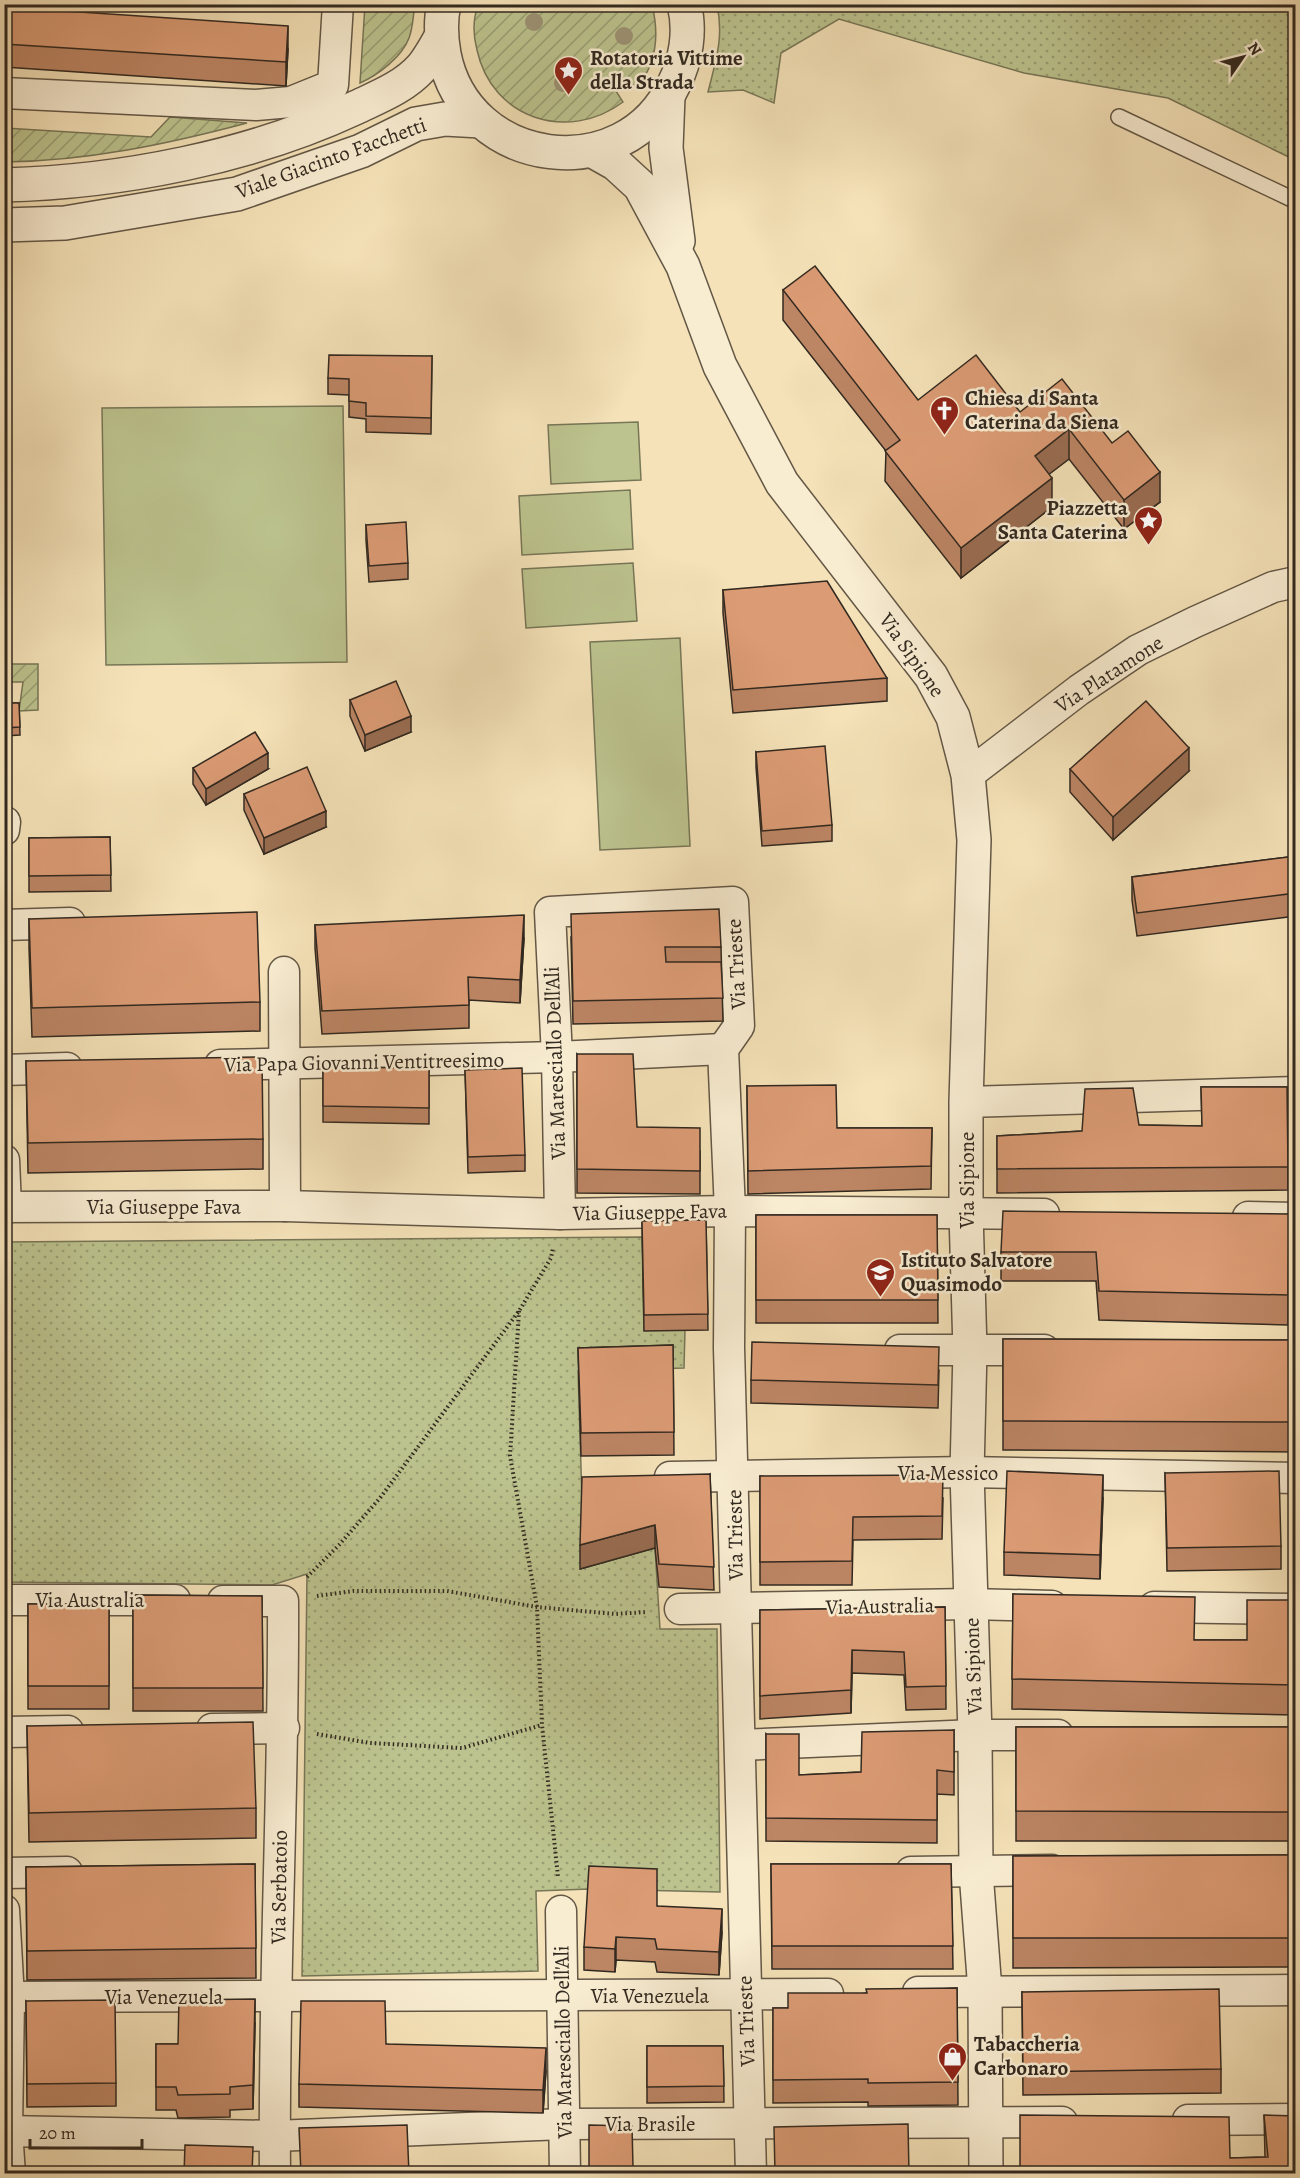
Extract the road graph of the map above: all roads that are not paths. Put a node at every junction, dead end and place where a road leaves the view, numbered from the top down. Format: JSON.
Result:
{"nodes":[{"id":1,"x":338,"y":4,"type":"edge"},
{"id":2,"x":444,"y":4,"type":"edge"},
{"id":3,"x":684,"y":4,"type":"edge"},
{"id":4,"x":441,"y":37,"type":"junction"},
{"id":5,"x":4,"y":93,"type":"edge"},
{"id":6,"x":668,"y":96,"type":"junction"},
{"id":7,"x":1119,"y":117,"type":"dead end"},
{"id":8,"x":481,"y":121,"type":"junction"},
{"id":9,"x":593,"y":151,"type":"junction"},
{"id":10,"x":4,"y":185,"type":"edge"},
{"id":11,"x":1296,"y":201,"type":"edge"},
{"id":12,"x":4,"y":225,"type":"edge"},
{"id":13,"x":682,"y":266,"type":"junction"},
{"id":14,"x":1296,"y":582,"type":"edge"},
{"id":15,"x":968,"y":775,"type":"junction"},
{"id":16,"x":5,"y":822,"type":"edge"},
{"id":17,"x":4,"y":830,"type":"edge"},
{"id":18,"x":733,"y":902,"type":"joint"},
{"id":19,"x":99,"y":922,"type":"edge"},
{"id":20,"x":4,"y":925,"type":"edge"},
{"id":21,"x":284,"y":972,"type":"dead end"},
{"id":22,"x":723,"y":1049,"type":"junction"},
{"id":23,"x":557,"y":1058,"type":"junction"},
{"id":24,"x":285,"y":1063,"type":"junction"},
{"id":25,"x":191,"y":1065,"type":"edge"},
{"id":26,"x":98,"y":1068,"type":"edge"},
{"id":27,"x":4,"y":1070,"type":"edge"},
{"id":28,"x":1296,"y":1092,"type":"edge"},
{"id":29,"x":966,"y":1102,"type":"junction"},
{"id":30,"x":4,"y":1160,"type":"edge"},
{"id":31,"x":285,"y":1206,"type":"junction"},
{"id":32,"x":5,"y":1207,"type":"edge"},
{"id":33,"x":730,"y":1211,"type":"junction"},
{"id":34,"x":966,"y":1213,"type":"junction"},
{"id":35,"x":560,"y":1214,"type":"junction"},
{"id":36,"x":1072,"y":1214,"type":"edge"},
{"id":37,"x":1225,"y":1217,"type":"edge"},
{"id":38,"x":1296,"y":1218,"type":"edge"},
{"id":39,"x":878,"y":1349,"type":"edge"},
{"id":40,"x":970,"y":1350,"type":"junction"},
{"id":41,"x":1074,"y":1350,"type":"edge"},
{"id":42,"x":967,"y":1472,"type":"junction"},
{"id":43,"x":734,"y":1476,"type":"junction"},
{"id":44,"x":645,"y":1477,"type":"edge"},
{"id":45,"x":1296,"y":1478,"type":"edge"},
{"id":46,"x":4,"y":1600,"type":"edge"},
{"id":47,"x":283,"y":1601,"type":"joint"},
{"id":48,"x":970,"y":1604,"type":"junction"},
{"id":49,"x":1075,"y":1606,"type":"edge"},
{"id":50,"x":1121,"y":1607,"type":"edge"},
{"id":51,"x":736,"y":1608,"type":"junction"},
{"id":52,"x":680,"y":1609,"type":"road end"},
{"id":53,"x":1296,"y":1610,"type":"edge"},
{"id":54,"x":284,"y":1728,"type":"junction"},
{"id":55,"x":191,"y":1730,"type":"edge"},
{"id":56,"x":98,"y":1731,"type":"edge"},
{"id":57,"x":4,"y":1732,"type":"edge"},
{"id":58,"x":975,"y":1735,"type":"junction"},
{"id":59,"x":1082,"y":1735,"type":"edge"},
{"id":60,"x":740,"y":1745,"type":"junction"},
{"id":61,"x":1083,"y":1870,"type":"edge"},
{"id":62,"x":100,"y":1872,"type":"edge"},
{"id":63,"x":883,"y":1872,"type":"edge"},
{"id":64,"x":976,"y":1872,"type":"junction"},
{"id":65,"x":4,"y":1873,"type":"edge"},
{"id":66,"x":4,"y":1910,"type":"edge"},
{"id":67,"x":561,"y":1911,"type":"road end"},
{"id":68,"x":1296,"y":1990,"type":"edge"},
{"id":69,"x":985,"y":1991,"type":"junction"},
{"id":70,"x":890,"y":1993,"type":"edge"},
{"id":71,"x":854,"y":1994,"type":"edge"},
{"id":72,"x":563,"y":1995,"type":"junction"},
{"id":73,"x":746,"y":1996,"type":"junction"},
{"id":74,"x":277,"y":1997,"type":"junction"},
{"id":75,"x":7,"y":1998,"type":"edge"},
{"id":76,"x":1296,"y":2119,"type":"edge"},
{"id":77,"x":1094,"y":2121,"type":"edge"},
{"id":78,"x":1165,"y":2121,"type":"edge"},
{"id":79,"x":987,"y":2123,"type":"junction"},
{"id":80,"x":564,"y":2124,"type":"junction"},
{"id":81,"x":749,"y":2124,"type":"junction"},
{"id":82,"x":6,"y":2131,"type":"edge"},
{"id":83,"x":275,"y":2136,"type":"junction"},
{"id":84,"x":10,"y":2174,"type":"edge"},
{"id":85,"x":275,"y":2174,"type":"edge"},
{"id":86,"x":565,"y":2174,"type":"edge"},
{"id":87,"x":751,"y":2174,"type":"edge"},
{"id":88,"x":986,"y":2174,"type":"edge"}],
"edges":[{"from":1,"to":5,"type":"street"},
{"from":2,"to":4,"type":"street"},
{"from":3,"to":6,"type":"street"},
{"from":4,"to":8,"type":"street"},
{"from":4,"to":10,"type":"street","name":"Viale Giacinto Facchetti"},
{"from":6,"to":9,"type":"street"},
{"from":6,"to":13,"type":"street"},
{"from":7,"to":11,"type":"lane"},
{"from":8,"to":9,"type":"street"},
{"from":8,"to":12,"type":"street","name":"Viale Giacinto Facchetti"},
{"from":9,"to":13,"type":"street"},
{"from":13,"to":15,"type":"street","name":"Via Sipione"},
{"from":14,"to":15,"type":"street","name":"Via Platamone"},
{"from":15,"to":29,"type":"street","name":"Via Sipione"},
{"from":16,"to":17,"type":"street"},
{"from":18,"to":22,"type":"street","name":"Via Trieste"},
{"from":18,"to":23,"type":"street","name":"Via Maresciallo Dell'Ali"},
{"from":19,"to":20,"type":"street"},
{"from":21,"to":24,"type":"street"},
{"from":22,"to":23,"type":"street","name":"Via Papa Giovanni Ventitreesimo"},
{"from":22,"to":33,"type":"street","name":"Via Trieste"},
{"from":23,"to":24,"type":"street","name":"Via Papa Giovanni Ventitreesimo"},
{"from":23,"to":35,"type":"street","name":"Via Maresciallo Dell'Ali"},
{"from":24,"to":25,"type":"street","name":"Via Papa Giovanni Ventitreesimo"},
{"from":24,"to":31,"type":"street"},
{"from":26,"to":27,"type":"street"},
{"from":28,"to":29,"type":"street"},
{"from":29,"to":34,"type":"street","name":"Via Sipione"},
{"from":30,"to":32,"type":"street"},
{"from":31,"to":32,"type":"street","name":"Via Giuseppe Fava"},
{"from":31,"to":35,"type":"street","name":"Via Giuseppe Fava"},
{"from":33,"to":34,"type":"street","name":"Via Giuseppe Fava"},
{"from":33,"to":35,"type":"street","name":"Via Giuseppe Fava"},
{"from":33,"to":43,"type":"street","name":"Via Trieste"},
{"from":34,"to":36,"type":"street","name":"Via Giuseppe Fava"},
{"from":34,"to":40,"type":"street","name":"Via Sipione"},
{"from":37,"to":38,"type":"street"},
{"from":39,"to":40,"type":"street"},
{"from":40,"to":41,"type":"street"},
{"from":40,"to":42,"type":"street","name":"Via Sipione"},
{"from":42,"to":43,"type":"street","name":"Via Messico"},
{"from":42,"to":45,"type":"street","name":"Via Messico"},
{"from":42,"to":48,"type":"street","name":"Via Sipione"},
{"from":43,"to":44,"type":"street","name":"Via Messico"},
{"from":43,"to":51,"type":"street","name":"Via Trieste"},
{"from":46,"to":47,"type":"street","name":"Via Australia"},
{"from":47,"to":54,"type":"street","name":"Via Serbatoio"},
{"from":48,"to":49,"type":"street","name":"Via Australia"},
{"from":48,"to":51,"type":"street","name":"Via Australia"},
{"from":48,"to":58,"type":"street","name":"Via Sipione"},
{"from":50,"to":53,"type":"street"},
{"from":51,"to":52,"type":"street","name":"Via Australia"},
{"from":51,"to":60,"type":"street","name":"Via Trieste"},
{"from":54,"to":55,"type":"street"},
{"from":54,"to":74,"type":"street","name":"Via Serbatoio"},
{"from":56,"to":57,"type":"street"},
{"from":58,"to":59,"type":"street"},
{"from":58,"to":60,"type":"street"},
{"from":58,"to":64,"type":"street","name":"Via Sipione"},
{"from":60,"to":73,"type":"street","name":"Via Trieste"},
{"from":61,"to":64,"type":"street"},
{"from":62,"to":65,"type":"street"},
{"from":63,"to":64,"type":"street"},
{"from":64,"to":69,"type":"street","name":"Via Sipione"},
{"from":66,"to":75,"type":"street"},
{"from":67,"to":72,"type":"street","name":"Via Maresciallo Dell'Ali"},
{"from":68,"to":69,"type":"street"},
{"from":69,"to":70,"type":"street"},
{"from":69,"to":79,"type":"street","name":"Via Sipione"},
{"from":71,"to":73,"type":"street","name":"Via Venezuela"},
{"from":72,"to":73,"type":"street","name":"Via Venezuela"},
{"from":72,"to":74,"type":"street","name":"Via Venezuela"},
{"from":72,"to":80,"type":"street","name":"Via Maresciallo Dell'Ali"},
{"from":73,"to":81,"type":"street","name":"Via Trieste"},
{"from":74,"to":75,"type":"street","name":"Via Venezuela"},
{"from":74,"to":83,"type":"street","name":"Via Serbatoio"},
{"from":75,"to":82,"type":"street"},
{"from":76,"to":78,"type":"street"},
{"from":77,"to":79,"type":"street","name":"Via Brasile"},
{"from":79,"to":81,"type":"street","name":"Via Brasile"},
{"from":79,"to":88,"type":"street","name":"Via Sipione"},
{"from":80,"to":81,"type":"street","name":"Via Brasile"},
{"from":80,"to":83,"type":"street","name":"Via Brasile"},
{"from":80,"to":86,"type":"street","name":"Via Maresciallo Dell'Ali"},
{"from":81,"to":87,"type":"street","name":"Via Trieste"},
{"from":82,"to":83,"type":"street","name":"Via Brasile"},
{"from":82,"to":84,"type":"street"},
{"from":83,"to":85,"type":"street","name":"Via Serbatoio"}]}
